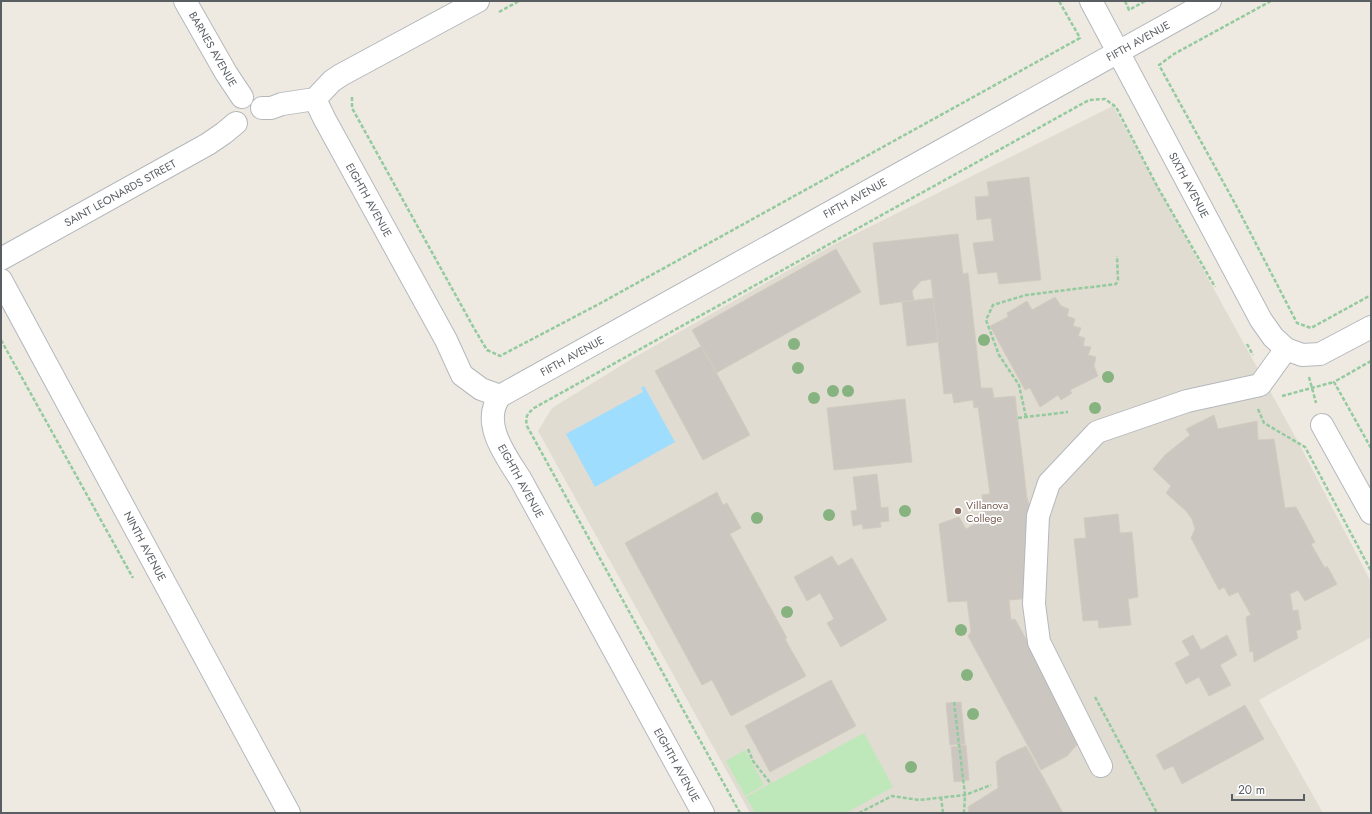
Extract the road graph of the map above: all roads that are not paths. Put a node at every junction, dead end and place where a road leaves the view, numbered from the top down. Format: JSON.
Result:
{"nodes":[{"id":1,"x":185,"y":1,"type":"edge"},
{"id":2,"x":1091,"y":1,"type":"edge"},
{"id":3,"x":1210,"y":1,"type":"edge"},
{"id":4,"x":485,"y":8,"type":"edge"},
{"id":5,"x":1119,"y":52,"type":"junction"},
{"id":6,"x":242,"y":97,"type":"junction"},
{"id":7,"x":315,"y":99,"type":"junction"},
{"id":8,"x":262,"y":108,"type":"junction"},
{"id":9,"x":236,"y":123,"type":"junction"},
{"id":10,"x":1,"y":259,"type":"edge"},
{"id":11,"x":1,"y":280,"type":"edge"},
{"id":12,"x":1371,"y":327,"type":"edge"},
{"id":13,"x":1294,"y":352,"type":"junction"},
{"id":14,"x":500,"y":396,"type":"junction"},
{"id":15,"x":1322,"y":425,"type":"road end"},
{"id":16,"x":1371,"y":513,"type":"edge"},
{"id":17,"x":1101,"y":766,"type":"dead end"},
{"id":18,"x":289,"y":813,"type":"edge"},
{"id":19,"x":703,"y":813,"type":"edge"}],
"edges":[{"from":1,"to":6,"type":"street","name":"BARNES AVENUE"},
{"from":2,"to":5,"type":"street","name":"SIXTH AVENUE"},
{"from":3,"to":5,"type":"street","name":"FIFTH AVENUE"},
{"from":4,"to":7,"type":"street"},
{"from":5,"to":13,"type":"street","name":"SIXTH AVENUE"},
{"from":5,"to":14,"type":"street","name":"FIFTH AVENUE"},
{"from":6,"to":8,"type":"street"},
{"from":6,"to":9,"type":"street"},
{"from":7,"to":8,"type":"street"},
{"from":7,"to":14,"type":"street","name":"EIGHTH AVENUE"},
{"from":8,"to":9,"type":"street"},
{"from":9,"to":10,"type":"street","name":"SAINT LEONARDS STREET"},
{"from":11,"to":18,"type":"street","name":"NINTH AVENUE"},
{"from":12,"to":13,"type":"street"},
{"from":13,"to":17,"type":"street"},
{"from":14,"to":19,"type":"street","name":"EIGHTH AVENUE"},
{"from":15,"to":16,"type":"street"}]}
